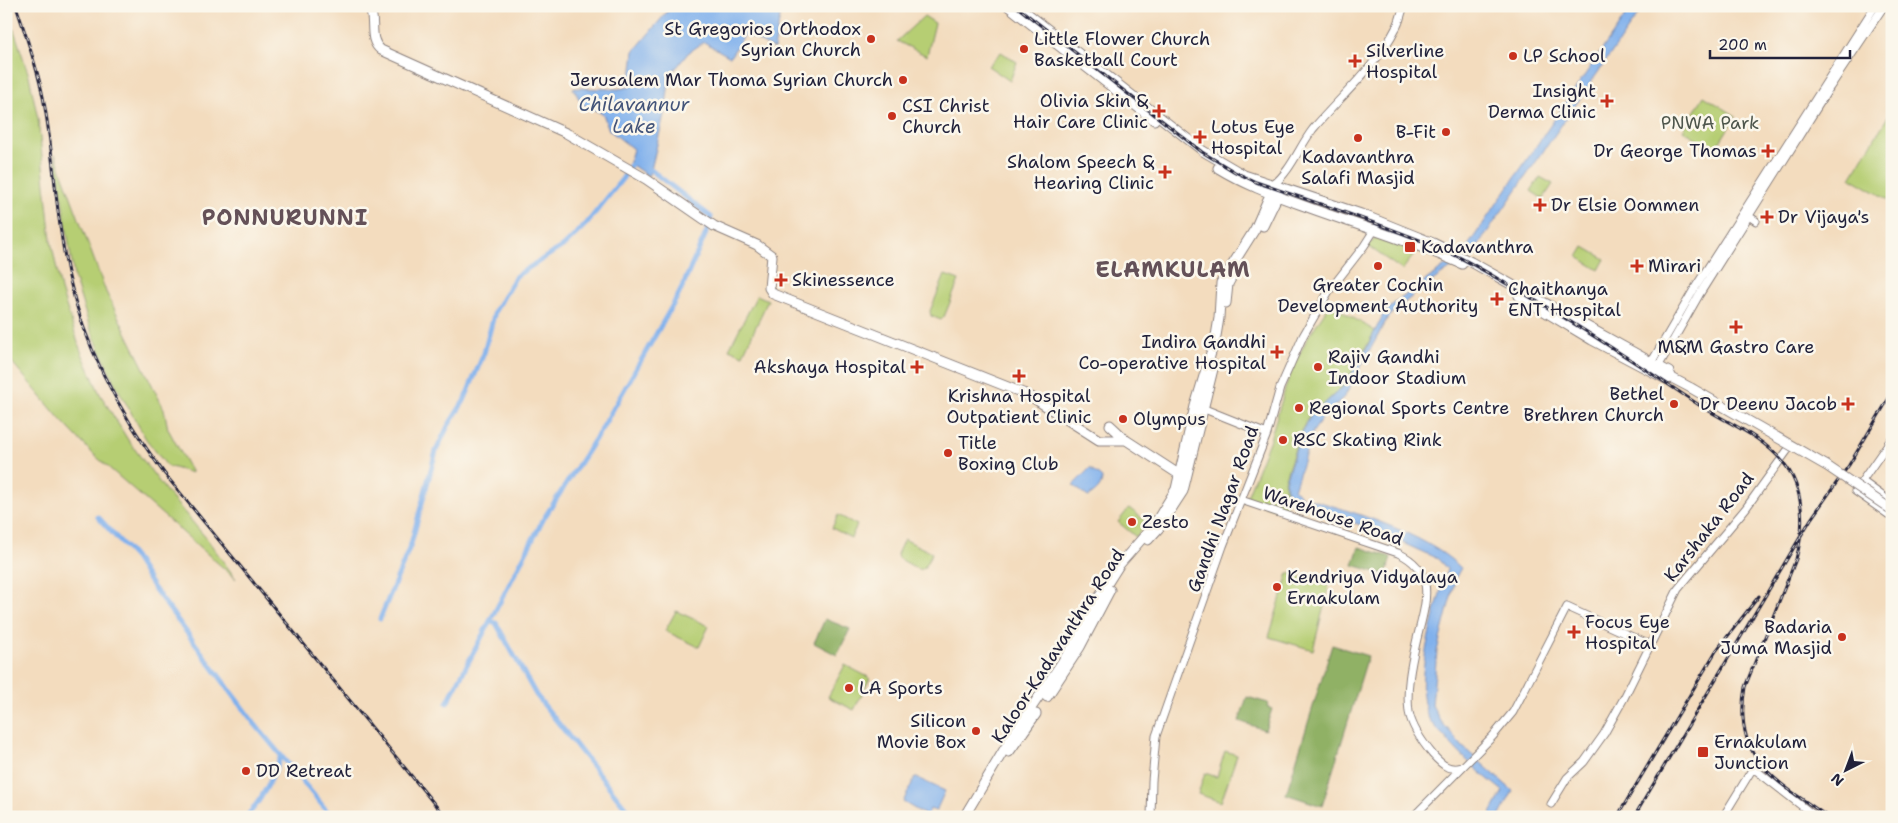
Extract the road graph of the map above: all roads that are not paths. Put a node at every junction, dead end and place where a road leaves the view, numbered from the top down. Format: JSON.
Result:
{"nodes":[{"id":1,"x":369,"y":6,"type":"edge"},
{"id":2,"x":1008,"y":6,"type":"edge"},
{"id":3,"x":1018,"y":6,"type":"edge"},
{"id":4,"x":1404,"y":6,"type":"edge"},
{"id":5,"x":1875,"y":6,"type":"edge"},
{"id":6,"x":1884,"y":6,"type":"edge"},
{"id":7,"x":1858,"y":38,"type":"junction"},
{"id":8,"x":1114,"y":85,"type":"junction"},
{"id":9,"x":1277,"y":188,"type":"junction"},
{"id":10,"x":1380,"y":222,"type":"junction"},
{"id":11,"x":1375,"y":231,"type":"junction"},
{"id":12,"x":1455,"y":257,"type":"junction"},
{"id":13,"x":1652,"y":366,"type":"junction"},
{"id":14,"x":1199,"y":407,"type":"junction"},
{"id":15,"x":1110,"y":425,"type":"dead end"},
{"id":16,"x":1267,"y":434,"type":"junction"},
{"id":17,"x":1892,"y":438,"type":"edge"},
{"id":18,"x":1126,"y":440,"type":"junction"},
{"id":19,"x":1787,"y":451,"type":"dead end"},
{"id":20,"x":1183,"y":477,"type":"junction"},
{"id":21,"x":1862,"y":481,"type":"junction"},
{"id":22,"x":1241,"y":500,"type":"junction"},
{"id":23,"x":1892,"y":503,"type":"edge"},
{"id":24,"x":1892,"y":510,"type":"edge"},
{"id":25,"x":1892,"y":517,"type":"edge"},
{"id":26,"x":1650,"y":645,"type":"junction"},
{"id":27,"x":1037,"y":707,"type":"junction"},
{"id":28,"x":1464,"y":766,"type":"junction"},
{"id":29,"x":1550,"y":804,"type":"dead end"},
{"id":30,"x":964,"y":817,"type":"edge"},
{"id":31,"x":970,"y":817,"type":"edge"},
{"id":32,"x":1151,"y":817,"type":"edge"},
{"id":33,"x":1414,"y":817,"type":"edge"},
{"id":34,"x":1723,"y":817,"type":"edge"},
{"id":35,"x":1816,"y":817,"type":"edge"}],
"edges":[{"from":1,"to":18,"type":"main road"},
{"from":2,"to":8,"type":"main road"},
{"from":3,"to":8,"type":"main road"},
{"from":4,"to":9,"type":"street"},
{"from":5,"to":7,"type":"street"},
{"from":6,"to":7,"type":"street"},
{"from":7,"to":13,"type":"street"},
{"from":8,"to":9,"type":"main road"},
{"from":9,"to":10,"type":"main road"},
{"from":9,"to":11,"type":"main road"},
{"from":9,"to":14,"type":"main road","name":"Kaloor-Kadavanthra Road"},
{"from":10,"to":11,"type":"street","name":"Gandhi Nagar Road"},
{"from":10,"to":12,"type":"main road"},
{"from":11,"to":12,"type":"main road"},
{"from":11,"to":16,"type":"street","name":"Gandhi Nagar Road"},
{"from":12,"to":13,"type":"main road"},
{"from":13,"to":24,"type":"main road","bridge":true},
{"from":14,"to":16,"type":"street"},
{"from":14,"to":20,"type":"main road","name":"Kaloor-Kadavanthra Road"},
{"from":15,"to":18,"type":"main road"},
{"from":16,"to":22,"type":"street","name":"Gandhi Nagar Road"},
{"from":17,"to":21,"type":"street"},
{"from":18,"to":20,"type":"main road"},
{"from":19,"to":26,"type":"street","name":"Karshaka Road"},
{"from":20,"to":27,"type":"main road","name":"Kaloor-Kadavanthra Road"},
{"from":21,"to":23,"type":"street"},
{"from":21,"to":25,"type":"street"},
{"from":22,"to":28,"type":"street","name":"Warehouse Road"},
{"from":22,"to":32,"type":"street","name":"Gandhi Nagar Road"},
{"from":26,"to":28,"type":"street"},
{"from":26,"to":29,"type":"street","name":"Karshaka Road"},
{"from":27,"to":30,"type":"main road","name":"Kaloor-Kadavanthra Road"},
{"from":27,"to":31,"type":"main road","name":"Kaloor-Kadavanthra Road"},
{"from":28,"to":33,"type":"street"},
{"from":34,"to":35,"type":"street"}]}
